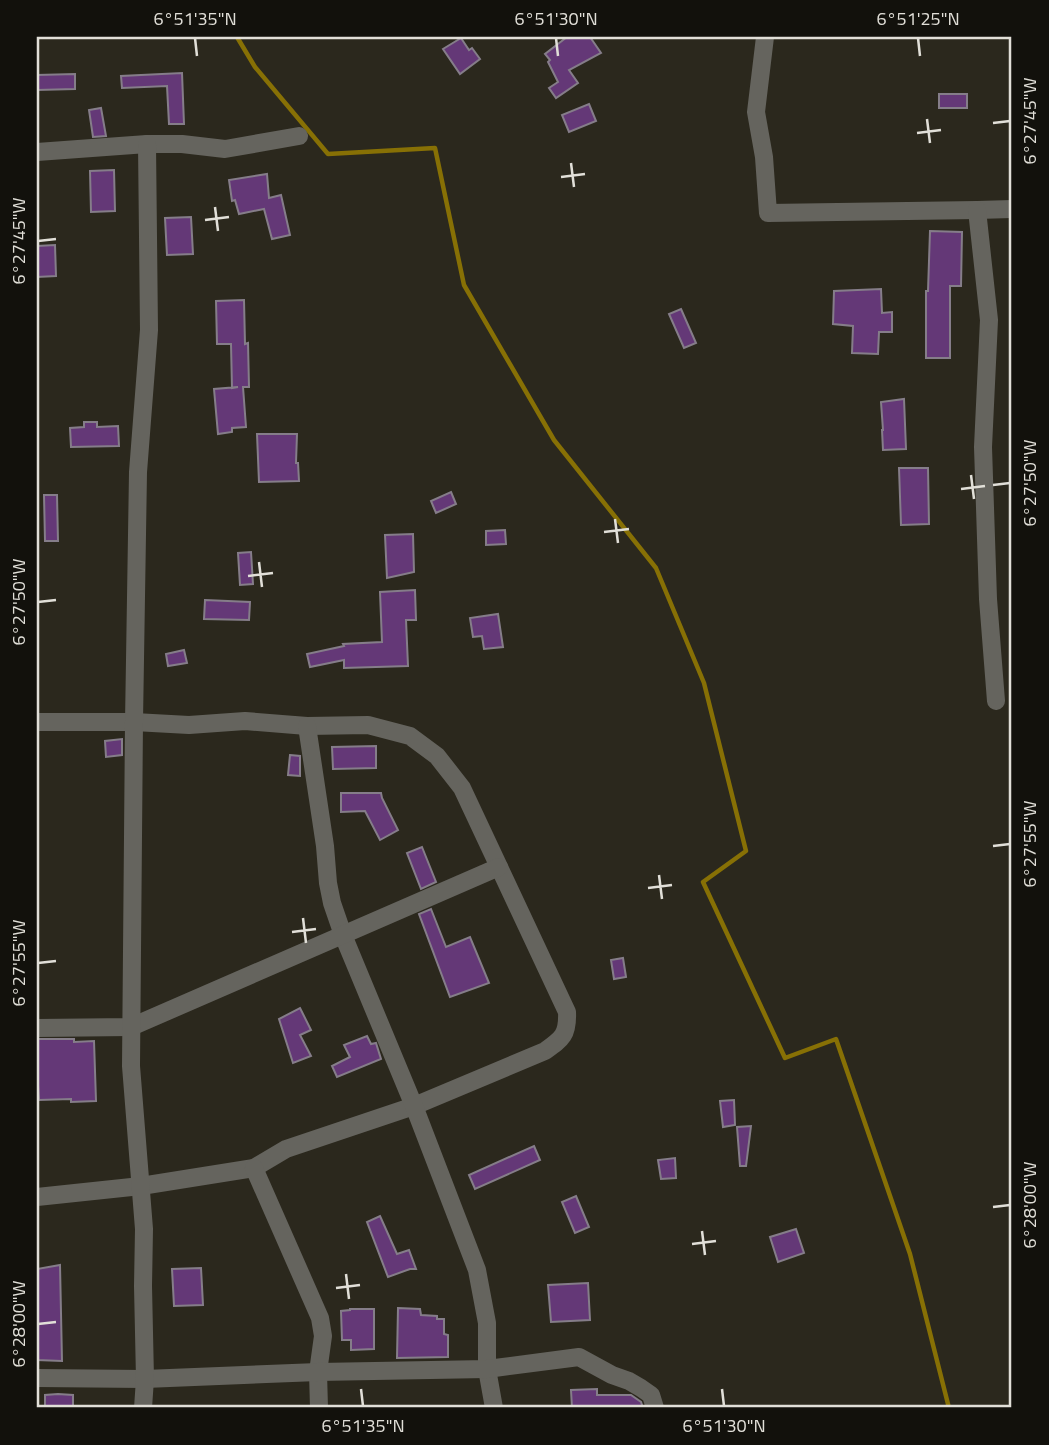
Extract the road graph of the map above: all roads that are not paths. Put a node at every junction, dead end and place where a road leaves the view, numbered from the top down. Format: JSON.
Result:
{"nodes":[{"id":1,"x":765,"y":37,"type":"edge"},
{"id":2,"x":299,"y":136,"type":"dead end"},
{"id":3,"x":147,"y":144,"type":"junction"},
{"id":4,"x":37,"y":152,"type":"edge"},
{"id":5,"x":1012,"y":209,"type":"edge"},
{"id":6,"x":977,"y":210,"type":"junction"},
{"id":7,"x":1012,"y":690,"type":"edge"},
{"id":8,"x":37,"y":722,"type":"edge"},
{"id":9,"x":134,"y":722,"type":"junction"},
{"id":10,"x":307,"y":726,"type":"junction"},
{"id":11,"x":499,"y":867,"type":"junction"},
{"id":12,"x":343,"y":935,"type":"junction"},
{"id":13,"x":131,"y":1027,"type":"junction"},
{"id":14,"x":37,"y":1028,"type":"edge"},
{"id":15,"x":414,"y":1106,"type":"junction"},
{"id":16,"x":254,"y":1168,"type":"junction"},
{"id":17,"x":141,"y":1186,"type":"junction"},
{"id":18,"x":37,"y":1197,"type":"edge"},
{"id":19,"x":487,"y":1369,"type":"junction"},
{"id":20,"x":318,"y":1372,"type":"junction"},
{"id":21,"x":37,"y":1378,"type":"edge"},
{"id":22,"x":145,"y":1379,"type":"junction"},
{"id":23,"x":143,"y":1408,"type":"edge"},
{"id":24,"x":319,"y":1408,"type":"edge"},
{"id":25,"x":494,"y":1408,"type":"edge"},
{"id":26,"x":654,"y":1408,"type":"edge"}],
"edges":[{"from":1,"to":6,"type":"street"},
{"from":2,"to":3,"type":"street"},
{"from":3,"to":4,"type":"street"},
{"from":3,"to":9,"type":"street"},
{"from":5,"to":6,"type":"street"},
{"from":6,"to":7,"type":"street"},
{"from":8,"to":9,"type":"street"},
{"from":9,"to":10,"type":"street"},
{"from":9,"to":13,"type":"street"},
{"from":10,"to":11,"type":"street"},
{"from":10,"to":12,"type":"street"},
{"from":11,"to":12,"type":"street"},
{"from":11,"to":15,"type":"street"},
{"from":12,"to":13,"type":"street"},
{"from":12,"to":15,"type":"street"},
{"from":13,"to":14,"type":"street"},
{"from":13,"to":17,"type":"street"},
{"from":15,"to":16,"type":"street"},
{"from":15,"to":19,"type":"street"},
{"from":16,"to":17,"type":"street"},
{"from":16,"to":20,"type":"street"},
{"from":17,"to":18,"type":"street"},
{"from":17,"to":22,"type":"street"},
{"from":19,"to":20,"type":"street"},
{"from":19,"to":25,"type":"street"},
{"from":19,"to":26,"type":"street"},
{"from":20,"to":22,"type":"street"},
{"from":20,"to":24,"type":"street"},
{"from":21,"to":22,"type":"street"},
{"from":22,"to":23,"type":"street"}]}
